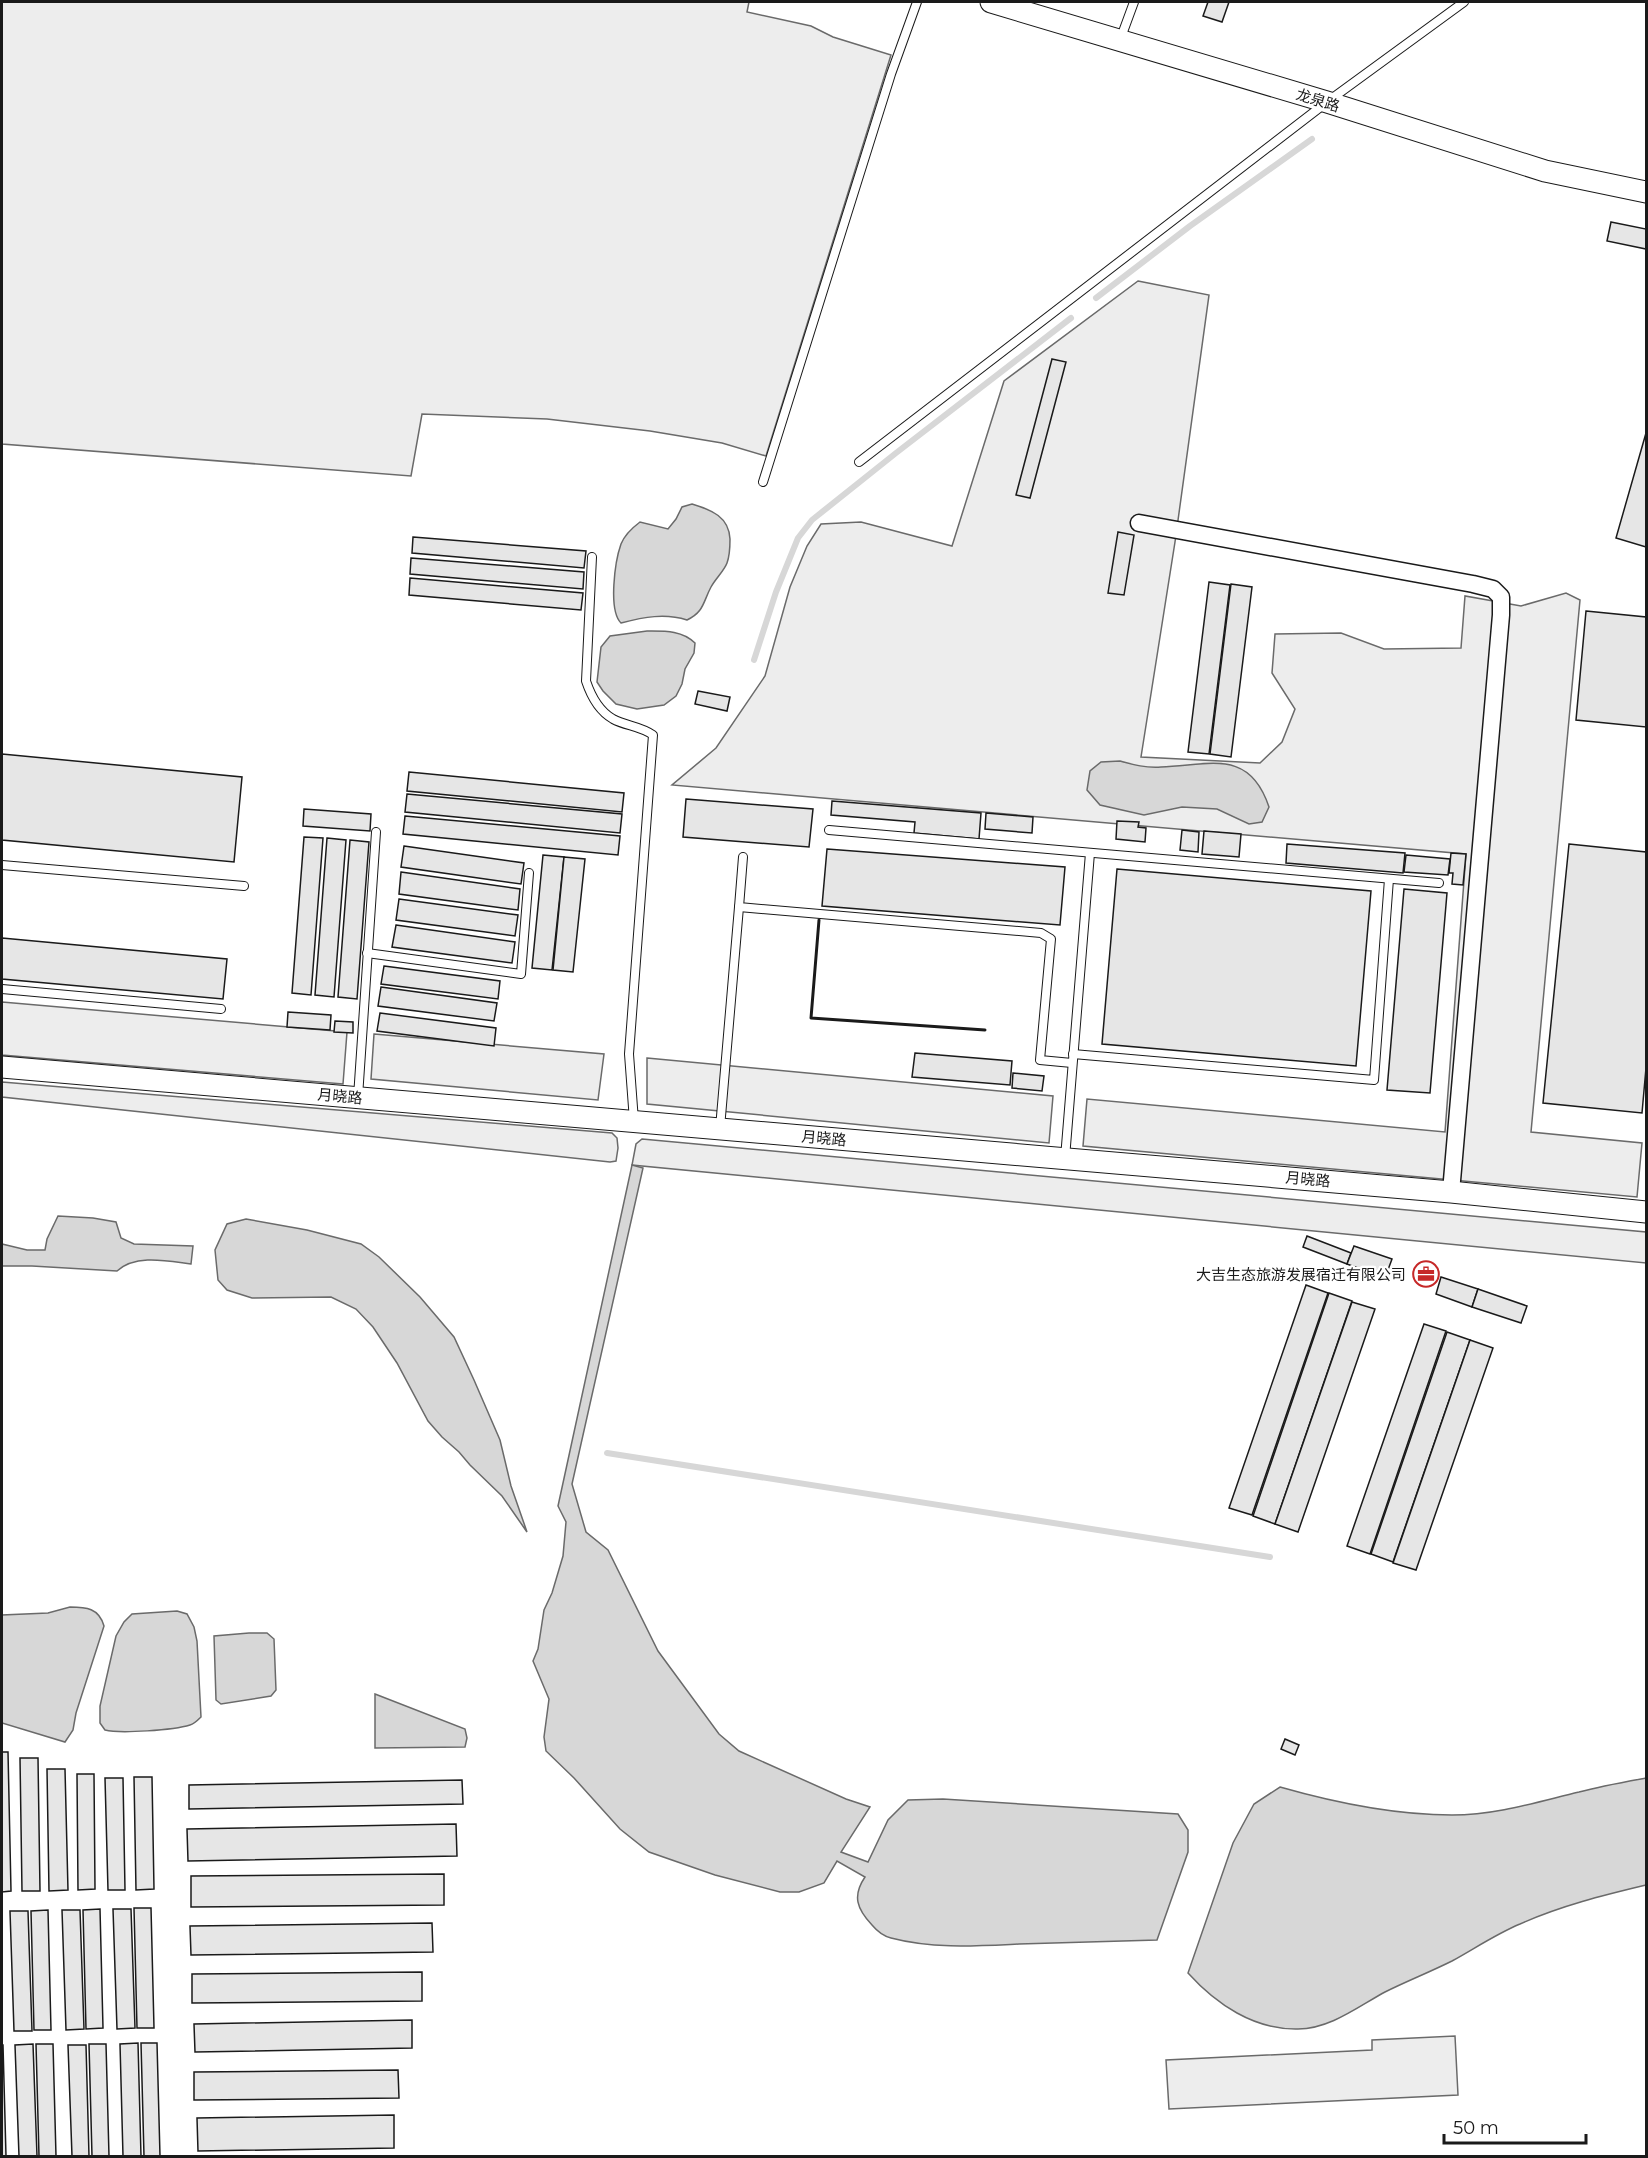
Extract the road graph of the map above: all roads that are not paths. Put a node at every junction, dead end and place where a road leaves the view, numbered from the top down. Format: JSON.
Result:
{"nodes":[{"id":1,"x":917,"y":2,"type":"edge"},
{"id":2,"x":991,"y":2,"type":"edge"},
{"id":3,"x":1134,"y":2,"type":"edge"},
{"id":4,"x":1464,"y":2,"type":"edge"},
{"id":5,"x":1120,"y":40,"type":"junction"},
{"id":6,"x":1327,"y":102,"type":"junction"},
{"id":7,"x":1647,"y":192,"type":"edge"},
{"id":8,"x":859,"y":462,"type":"dead end"},
{"id":9,"x":763,"y":482,"type":"dead end"},
{"id":10,"x":1139,"y":523,"type":"dead end"},
{"id":11,"x":592,"y":557,"type":"dead end"},
{"id":12,"x":830,"y":830,"type":"dead end"},
{"id":13,"x":376,"y":832,"type":"dead end"},
{"id":14,"x":1090,"y":853,"type":"junction"},
{"id":15,"x":743,"y":857,"type":"dead end"},
{"id":16,"x":2,"y":865,"type":"edge"},
{"id":17,"x":529,"y":873,"type":"dead end"},
{"id":18,"x":1389,"y":879,"type":"junction"},
{"id":19,"x":1439,"y":883,"type":"dead end"},
{"id":20,"x":244,"y":886,"type":"dead end"},
{"id":21,"x":739,"y":908,"type":"junction"},
{"id":22,"x":368,"y":953,"type":"junction"},
{"id":23,"x":2,"y":989,"type":"edge"},
{"id":24,"x":220,"y":1009,"type":"dead end"},
{"id":25,"x":1073,"y":1058,"type":"junction"},
{"id":26,"x":2,"y":1067,"type":"edge"},
{"id":27,"x":358,"y":1098,"type":"junction"},
{"id":28,"x":634,"y":1121,"type":"junction"},
{"id":29,"x":720,"y":1129,"type":"junction"},
{"id":30,"x":1065,"y":1158,"type":"junction"},
{"id":31,"x":1450,"y":1192,"type":"junction"},
{"id":32,"x":1647,"y":1212,"type":"edge"}],
"edges":[{"from":1,"to":9,"type":"lane"},
{"from":2,"to":5,"type":"street","name":"龙泉路"},
{"from":3,"to":5,"type":"lane"},
{"from":4,"to":6,"type":"lane"},
{"from":5,"to":6,"type":"street","name":"龙泉路"},
{"from":6,"to":7,"type":"street","name":"龙泉路"},
{"from":6,"to":8,"type":"lane"},
{"from":10,"to":31,"type":"street"},
{"from":11,"to":28,"type":"lane"},
{"from":12,"to":14,"type":"lane"},
{"from":13,"to":22,"type":"lane"},
{"from":14,"to":18,"type":"lane"},
{"from":14,"to":25,"type":"lane"},
{"from":15,"to":21,"type":"lane"},
{"from":16,"to":20,"type":"lane"},
{"from":17,"to":22,"type":"lane"},
{"from":18,"to":19,"type":"lane"},
{"from":18,"to":25,"type":"lane"},
{"from":21,"to":25,"type":"lane"},
{"from":21,"to":29,"type":"lane"},
{"from":22,"to":27,"type":"lane"},
{"from":23,"to":24,"type":"lane"},
{"from":25,"to":30,"type":"lane"},
{"from":26,"to":27,"type":"street","name":"月晓路"},
{"from":27,"to":28,"type":"street","name":"月晓路"},
{"from":28,"to":29,"type":"street","name":"月晓路"},
{"from":29,"to":30,"type":"street","name":"月晓路"},
{"from":30,"to":31,"type":"street","name":"月晓路"},
{"from":31,"to":32,"type":"street","name":"月晓路"}]}
